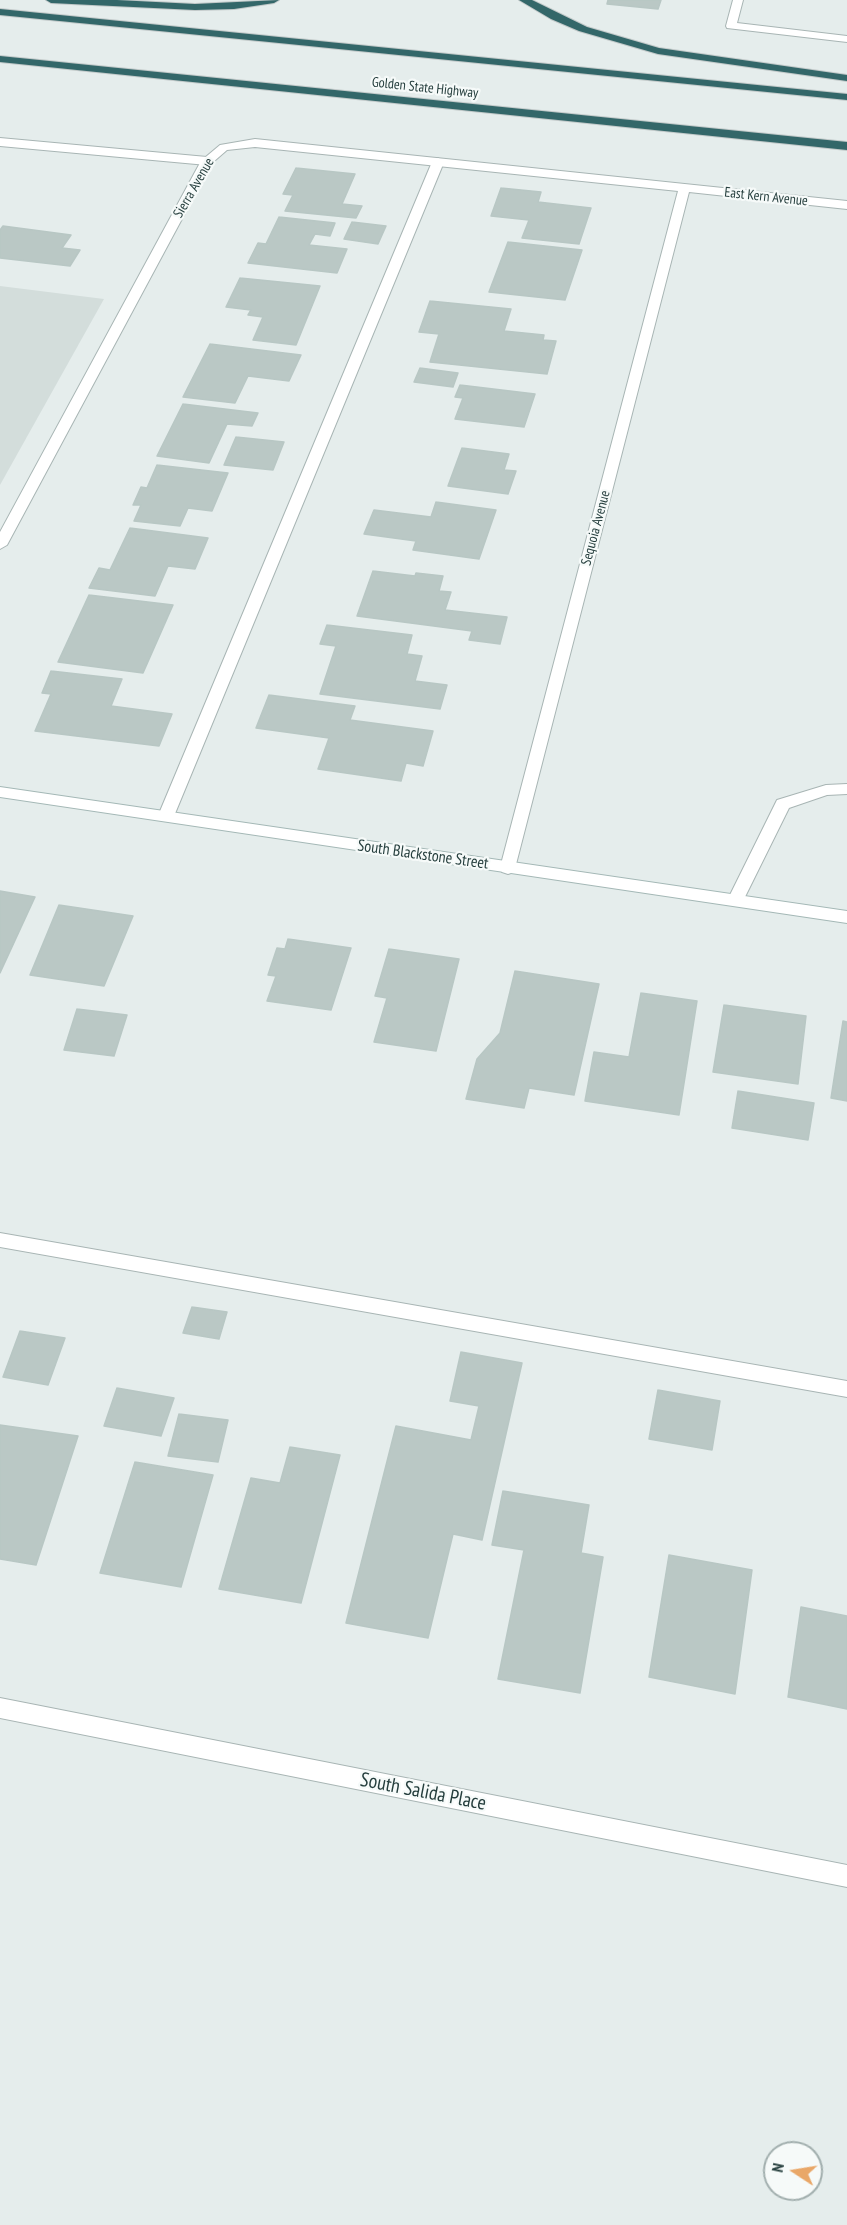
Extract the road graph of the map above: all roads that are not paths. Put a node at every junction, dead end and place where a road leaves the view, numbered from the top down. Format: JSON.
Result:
{"nodes":[{"id":1,"x":51,"y":0,"type":"edge"},
{"id":2,"x":274,"y":0,"type":"edge"},
{"id":3,"x":525,"y":0,"type":"edge"},
{"id":4,"x":738,"y":0,"type":"edge"},
{"id":5,"x":0,"y":12,"type":"edge"},
{"id":6,"x":847,"y":39,"type":"edge"},
{"id":7,"x":0,"y":59,"type":"edge"},
{"id":8,"x":847,"y":78,"type":"edge"},
{"id":9,"x":847,"y":97,"type":"edge"},
{"id":10,"x":0,"y":142,"type":"edge"},
{"id":11,"x":847,"y":146,"type":"edge"},
{"id":12,"x":207,"y":161,"type":"junction"},
{"id":13,"x":438,"y":162,"type":"junction"},
{"id":14,"x":684,"y":189,"type":"junction"},
{"id":15,"x":847,"y":205,"type":"edge"},
{"id":16,"x":0,"y":545,"type":"edge"},
{"id":17,"x":847,"y":789,"type":"edge"},
{"id":18,"x":0,"y":792,"type":"edge"},
{"id":19,"x":166,"y":816,"type":"junction"},
{"id":20,"x":508,"y":868,"type":"junction"},
{"id":21,"x":735,"y":901,"type":"junction"},
{"id":22,"x":847,"y":917,"type":"edge"},
{"id":23,"x":0,"y":1240,"type":"edge"},
{"id":24,"x":847,"y":1389,"type":"edge"},
{"id":25,"x":0,"y":1708,"type":"edge"},
{"id":26,"x":847,"y":1876,"type":"edge"}],
"edges":[{"from":1,"to":2,"type":"highway"},
{"from":3,"to":8,"type":"highway"},
{"from":4,"to":6,"type":"street"},
{"from":5,"to":9,"type":"highway","name":"Golden State Highway"},
{"from":7,"to":11,"type":"highway","name":"Golden State Highway"},
{"from":10,"to":12,"type":"street"},
{"from":12,"to":13,"type":"street","name":"Sierra Avenue"},
{"from":12,"to":16,"type":"street","name":"Sierra Avenue"},
{"from":13,"to":14,"type":"street","name":"Sierra Avenue"},
{"from":13,"to":19,"type":"street"},
{"from":14,"to":15,"type":"street","name":"East Kern Avenue"},
{"from":14,"to":20,"type":"street","name":"Sequoia Avenue"},
{"from":17,"to":21,"type":"street"},
{"from":18,"to":19,"type":"street","name":"South Blackstone Street"},
{"from":19,"to":20,"type":"street","name":"South Blackstone Street"},
{"from":20,"to":21,"type":"street","name":"South Blackstone Street"},
{"from":21,"to":22,"type":"street","name":"South Blackstone Street"},
{"from":23,"to":24,"type":"street"},
{"from":25,"to":26,"type":"street","name":"South Salida Place"}]}
